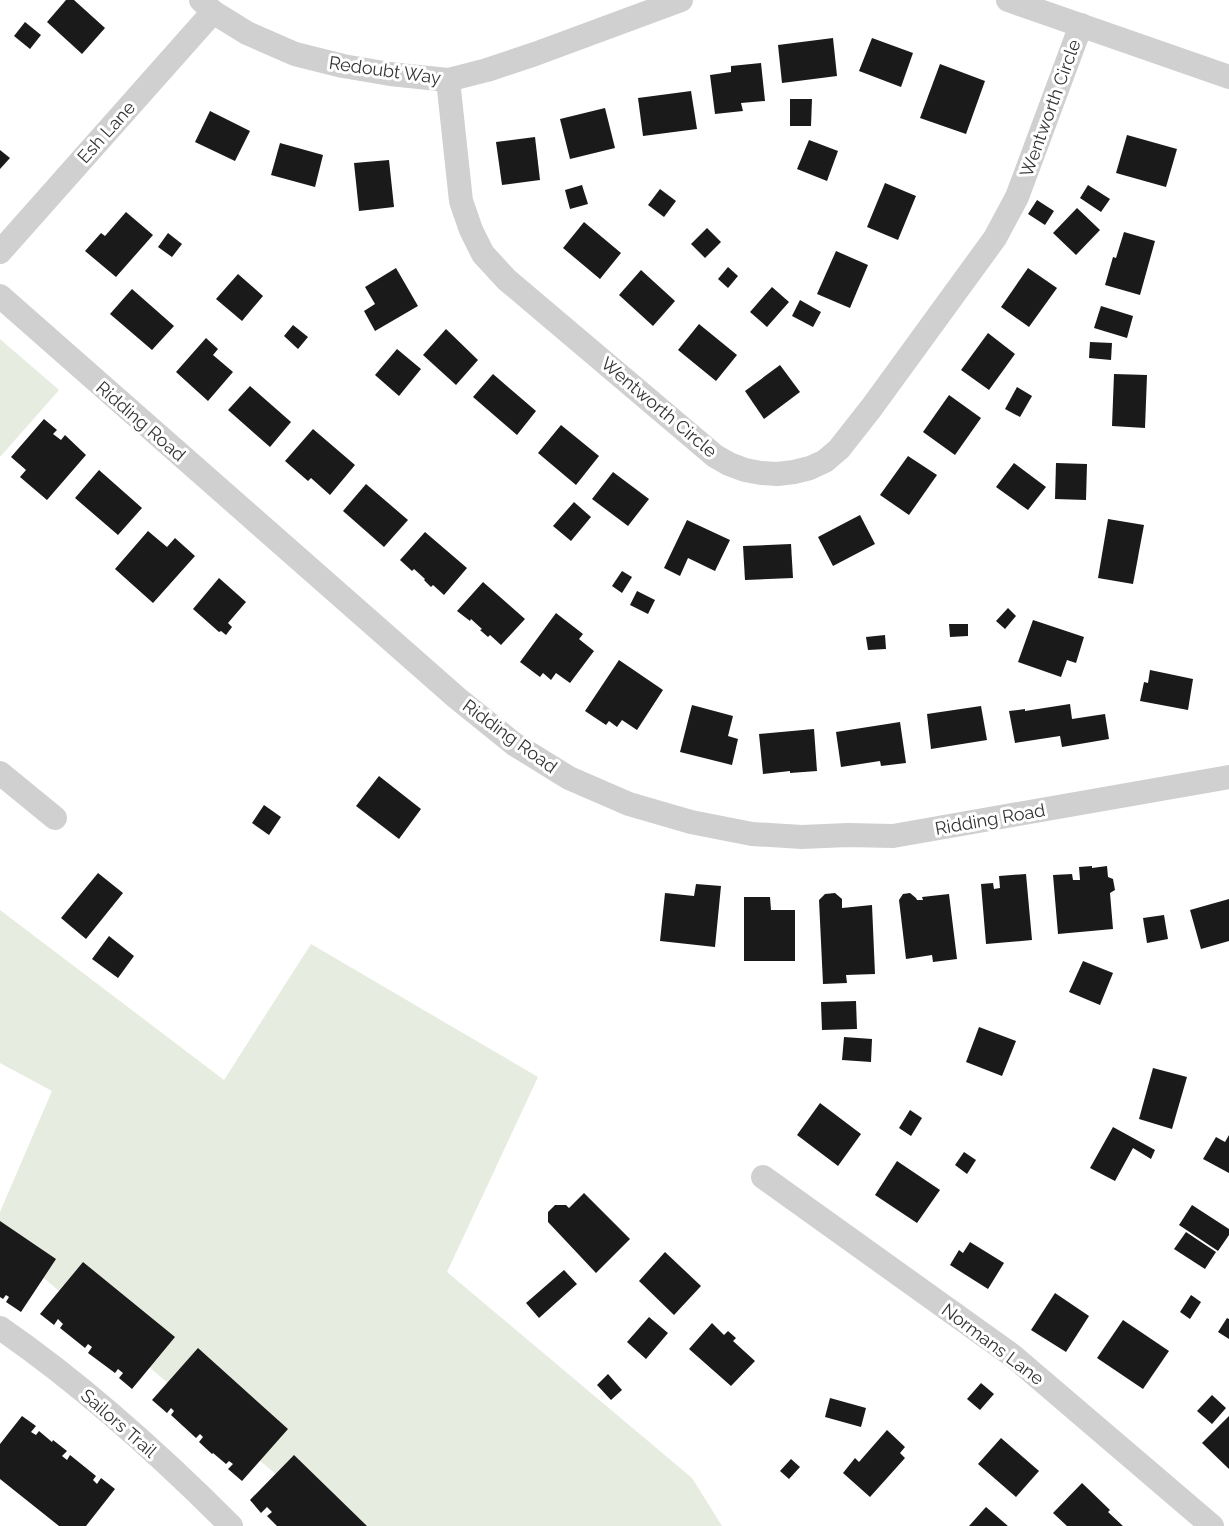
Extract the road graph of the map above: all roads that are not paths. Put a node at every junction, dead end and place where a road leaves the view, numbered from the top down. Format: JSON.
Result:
{"nodes":[{"id":1,"x":681,"y":0,"type":"edge"},
{"id":2,"x":1008,"y":0,"type":"edge"},
{"id":3,"x":207,"y":6,"type":"edge"},
{"id":4,"x":631,"y":9,"type":"edge"},
{"id":5,"x":1081,"y":25,"type":"junction"},
{"id":6,"x":1229,"y":77,"type":"edge"},
{"id":7,"x":448,"y":80,"type":"junction"},
{"id":8,"x":0,"y":252,"type":"edge"},
{"id":9,"x":0,"y":296,"type":"edge"},
{"id":10,"x":0,"y":773,"type":"edge"},
{"id":11,"x":1229,"y":777,"type":"edge"},
{"id":12,"x":55,"y":818,"type":"dead end"},
{"id":13,"x":763,"y":1177,"type":"dead end"},
{"id":14,"x":0,"y":1328,"type":"edge"},
{"id":15,"x":231,"y":1526,"type":"edge"},
{"id":16,"x":1212,"y":1526,"type":"edge"}],
"edges":[{"from":1,"to":4,"type":"street","name":"Redoubt Way"},
{"from":2,"to":5,"type":"street"},
{"from":3,"to":7,"type":"street","name":"Redoubt Way"},
{"from":3,"to":8,"type":"street","name":"Esh Lane"},
{"from":4,"to":7,"type":"street","name":"Redoubt Way"},
{"from":5,"to":6,"type":"street"},
{"from":5,"to":7,"type":"street","name":"Wentworth Circle"},
{"from":9,"to":11,"type":"street","name":"Ridding Road"},
{"from":10,"to":12,"type":"street"},
{"from":13,"to":16,"type":"street","name":"Normans Lane"},
{"from":14,"to":15,"type":"street","name":"Sailors Trail"}]}
